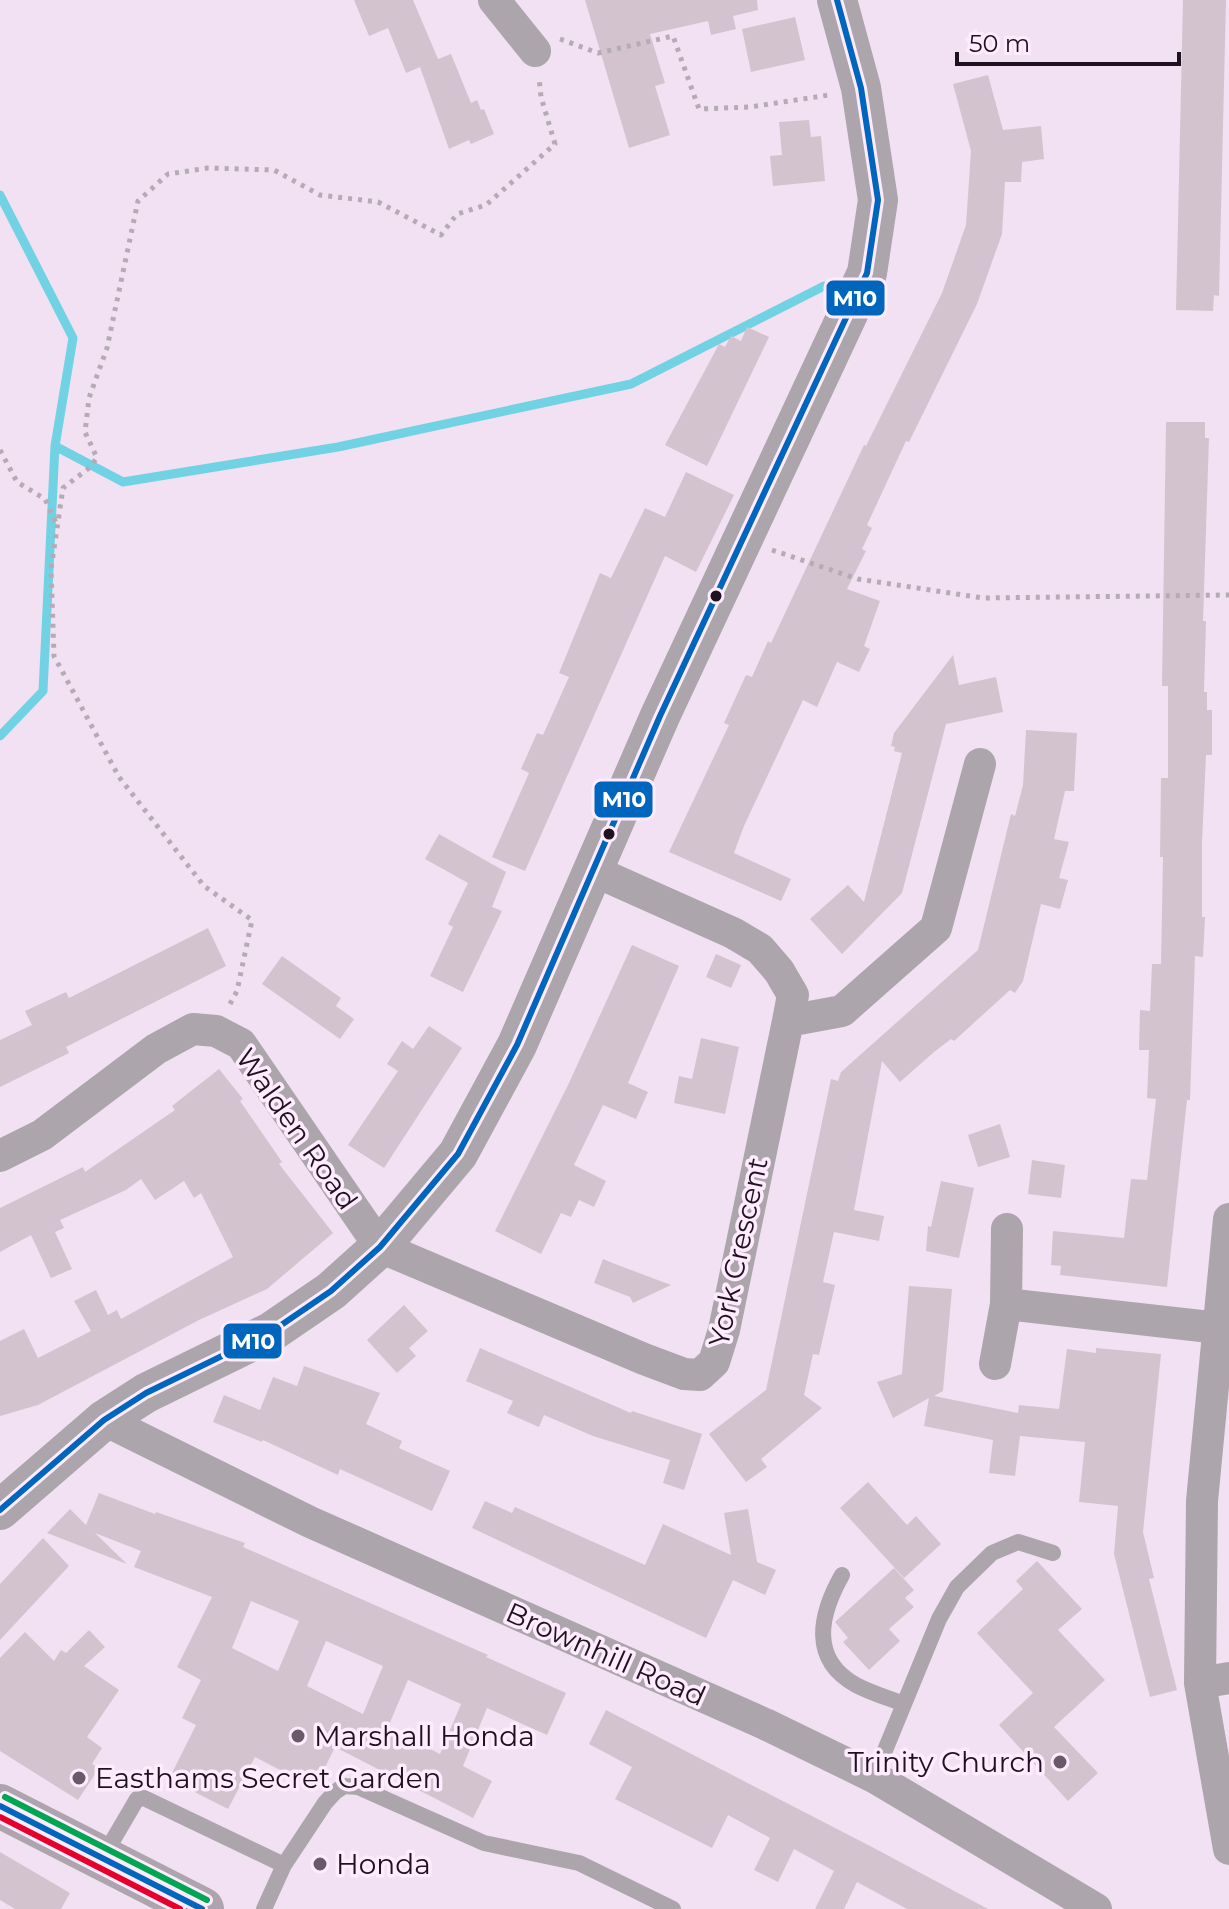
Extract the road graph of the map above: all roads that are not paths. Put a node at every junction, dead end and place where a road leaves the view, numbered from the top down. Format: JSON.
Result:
{"nodes":[{"id":1,"x":494,"y":0,"type":"edge"},
{"id":2,"x":837,"y":0,"type":"edge"},
{"id":3,"x":535,"y":51,"type":"road end"},
{"id":4,"x":980,"y":764,"type":"dead end"},
{"id":5,"x":594,"y":871,"type":"junction"},
{"id":6,"x":788,"y":1021,"type":"junction"},
{"id":7,"x":0,"y":1156,"type":"edge"},
{"id":8,"x":1229,"y":1219,"type":"edge"},
{"id":9,"x":1007,"y":1229,"type":"dead end"},
{"id":10,"x":380,"y":1247,"type":"junction"},
{"id":11,"x":1006,"y":1304,"type":"junction"},
{"id":12,"x":1219,"y":1328,"type":"junction"},
{"id":13,"x":995,"y":1364,"type":"dead end"},
{"id":14,"x":104,"y":1420,"type":"junction"},
{"id":15,"x":0,"y":1510,"type":"edge"},
{"id":16,"x":1053,"y":1553,"type":"dead end"},
{"id":17,"x":842,"y":1575,"type":"dead end"},
{"id":18,"x":1214,"y":1680,"type":"edge"},
{"id":19,"x":904,"y":1704,"type":"junction"},
{"id":20,"x":874,"y":1777,"type":"junction"},
{"id":21,"x":0,"y":1806,"type":"edge"},
{"id":22,"x":1229,"y":1849,"type":"edge"},
{"id":23,"x":102,"y":1858,"type":"junction"},
{"id":24,"x":284,"y":1865,"type":"junction"},
{"id":25,"x":202,"y":1909,"type":"edge"},
{"id":26,"x":264,"y":1909,"type":"edge"},
{"id":27,"x":673,"y":1909,"type":"edge"},
{"id":28,"x":1096,"y":1909,"type":"edge"}],
"edges":[{"from":1,"to":3,"type":"street"},
{"from":2,"to":5,"type":"street"},
{"from":4,"to":6,"type":"street"},
{"from":5,"to":6,"type":"street","name":"York Crescent"},
{"from":5,"to":10,"type":"street"},
{"from":6,"to":10,"type":"street","name":"York Crescent"},
{"from":7,"to":10,"type":"street","name":"Walden Road"},
{"from":8,"to":12,"type":"street"},
{"from":9,"to":11,"type":"street"},
{"from":10,"to":14,"type":"street"},
{"from":11,"to":12,"type":"street"},
{"from":11,"to":13,"type":"street"},
{"from":12,"to":18,"type":"street"},
{"from":14,"to":15,"type":"street"},
{"from":14,"to":20,"type":"street","name":"Brownhill Road"},
{"from":16,"to":19,"type":"lane"},
{"from":17,"to":19,"type":"lane"},
{"from":18,"to":22,"type":"street"},
{"from":19,"to":20,"type":"lane"},
{"from":20,"to":28,"type":"street","name":"Brownhill Road"},
{"from":21,"to":23,"type":"highway"},
{"from":23,"to":24,"type":"lane"},
{"from":23,"to":25,"type":"highway"},
{"from":24,"to":26,"type":"lane"},
{"from":24,"to":27,"type":"lane"}]}
